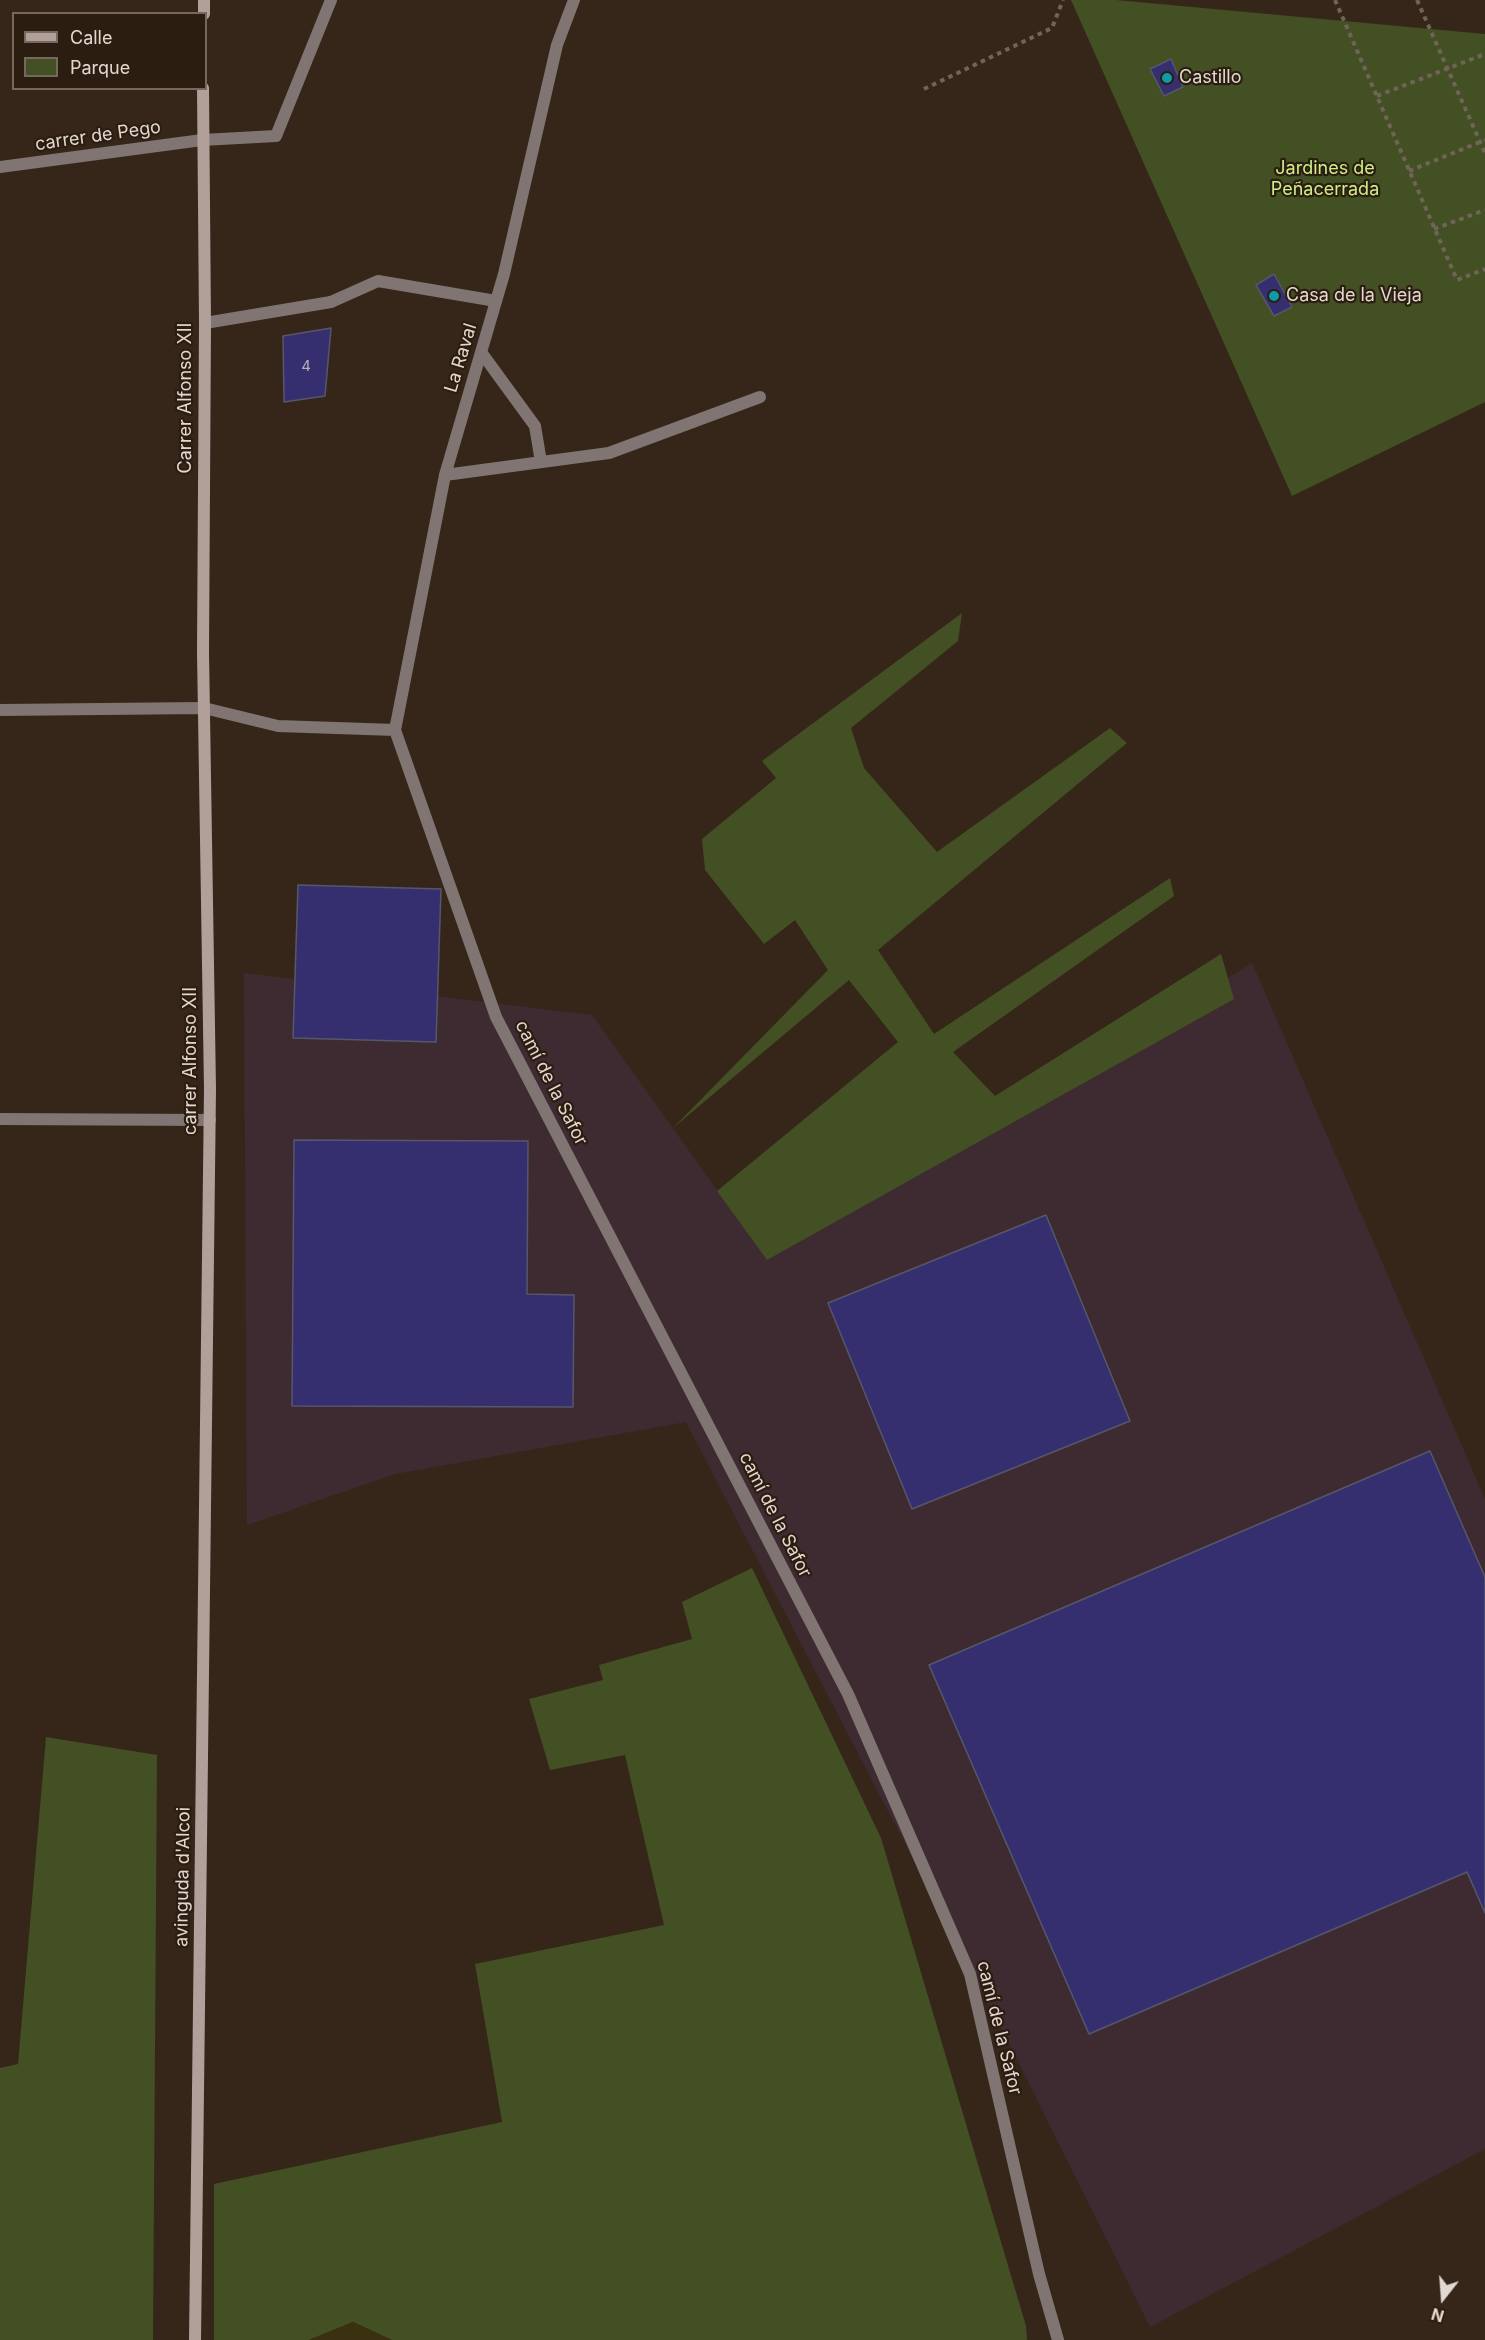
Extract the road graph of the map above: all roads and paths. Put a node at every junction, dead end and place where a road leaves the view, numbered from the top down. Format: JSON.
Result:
{"nodes":[{"id":1,"x":331,"y":0,"type":"edge"},
{"id":2,"x":574,"y":0,"type":"edge"},
{"id":3,"x":1063,"y":0,"type":"edge"},
{"id":4,"x":1335,"y":0,"type":"edge"},
{"id":5,"x":1417,"y":0,"type":"edge"},
{"id":6,"x":1485,"y":54,"type":"edge"},
{"id":7,"x":1448,"y":69,"type":"junction"},
{"id":8,"x":924,"y":88,"type":"dead end"},
{"id":9,"x":202,"y":90,"type":"edge"},
{"id":10,"x":1377,"y":96,"type":"junction"},
{"id":11,"x":202,"y":140,"type":"junction"},
{"id":12,"x":1483,"y":141,"type":"edge"},
{"id":13,"x":1485,"y":153,"type":"edge"},
{"id":14,"x":0,"y":167,"type":"edge"},
{"id":15,"x":1409,"y":171,"type":"junction"},
{"id":16,"x":1485,"y":210,"type":"edge"},
{"id":17,"x":1434,"y":229,"type":"junction"},
{"id":18,"x":1485,"y":269,"type":"edge"},
{"id":19,"x":496,"y":301,"type":"junction"},
{"id":20,"x":205,"y":323,"type":"junction"},
{"id":21,"x":481,"y":352,"type":"junction"},
{"id":22,"x":759,"y":397,"type":"dead end"},
{"id":23,"x":541,"y":462,"type":"junction"},
{"id":24,"x":445,"y":475,"type":"junction"},
{"id":25,"x":204,"y":708,"type":"junction"},
{"id":26,"x":0,"y":710,"type":"edge"},
{"id":27,"x":395,"y":730,"type":"junction"},
{"id":28,"x":0,"y":1119,"type":"edge"},
{"id":29,"x":210,"y":1119,"type":"junction"},
{"id":30,"x":206,"y":1414,"type":"joint"},
{"id":31,"x":195,"y":2340,"type":"edge"},
{"id":32,"x":1058,"y":2340,"type":"edge"}],
"edges":[{"from":1,"to":11,"type":"street","name":"carrer de Pego"},
{"from":2,"to":19,"type":"street","name":"La Raval"},
{"from":3,"to":8,"type":"path"},
{"from":4,"to":10,"type":"path"},
{"from":5,"to":7,"type":"path"},
{"from":6,"to":7,"type":"path"},
{"from":7,"to":10,"type":"path"},
{"from":7,"to":12,"type":"path"},
{"from":9,"to":11,"type":"street","name":"Carrer Alfonso XII"},
{"from":10,"to":15,"type":"path"},
{"from":11,"to":14,"type":"street","name":"carrer de Pego"},
{"from":11,"to":20,"type":"street","name":"Carrer Alfonso XII"},
{"from":12,"to":13,"type":"path"},
{"from":12,"to":15,"type":"path"},
{"from":15,"to":17,"type":"path"},
{"from":16,"to":17,"type":"path"},
{"from":17,"to":18,"type":"path"},
{"from":19,"to":20,"type":"street"},
{"from":19,"to":21,"type":"street","name":"La Raval"},
{"from":20,"to":25,"type":"street","name":"Carrer Alfonso XII"},
{"from":21,"to":23,"type":"street"},
{"from":21,"to":24,"type":"street","name":"La Raval"},
{"from":22,"to":23,"type":"street"},
{"from":23,"to":24,"type":"street"},
{"from":24,"to":27,"type":"street","name":"La Raval"},
{"from":25,"to":26,"type":"street"},
{"from":25,"to":27,"type":"street"},
{"from":25,"to":29,"type":"street","name":"carrer Alfonso XII"},
{"from":27,"to":32,"type":"street","name":"camí de la Safor"},
{"from":28,"to":29,"type":"street"},
{"from":29,"to":30,"type":"street","name":"carrer Alfonso XII"},
{"from":30,"to":31,"type":"street","name":"avinguda d'Alcoi"}]}
